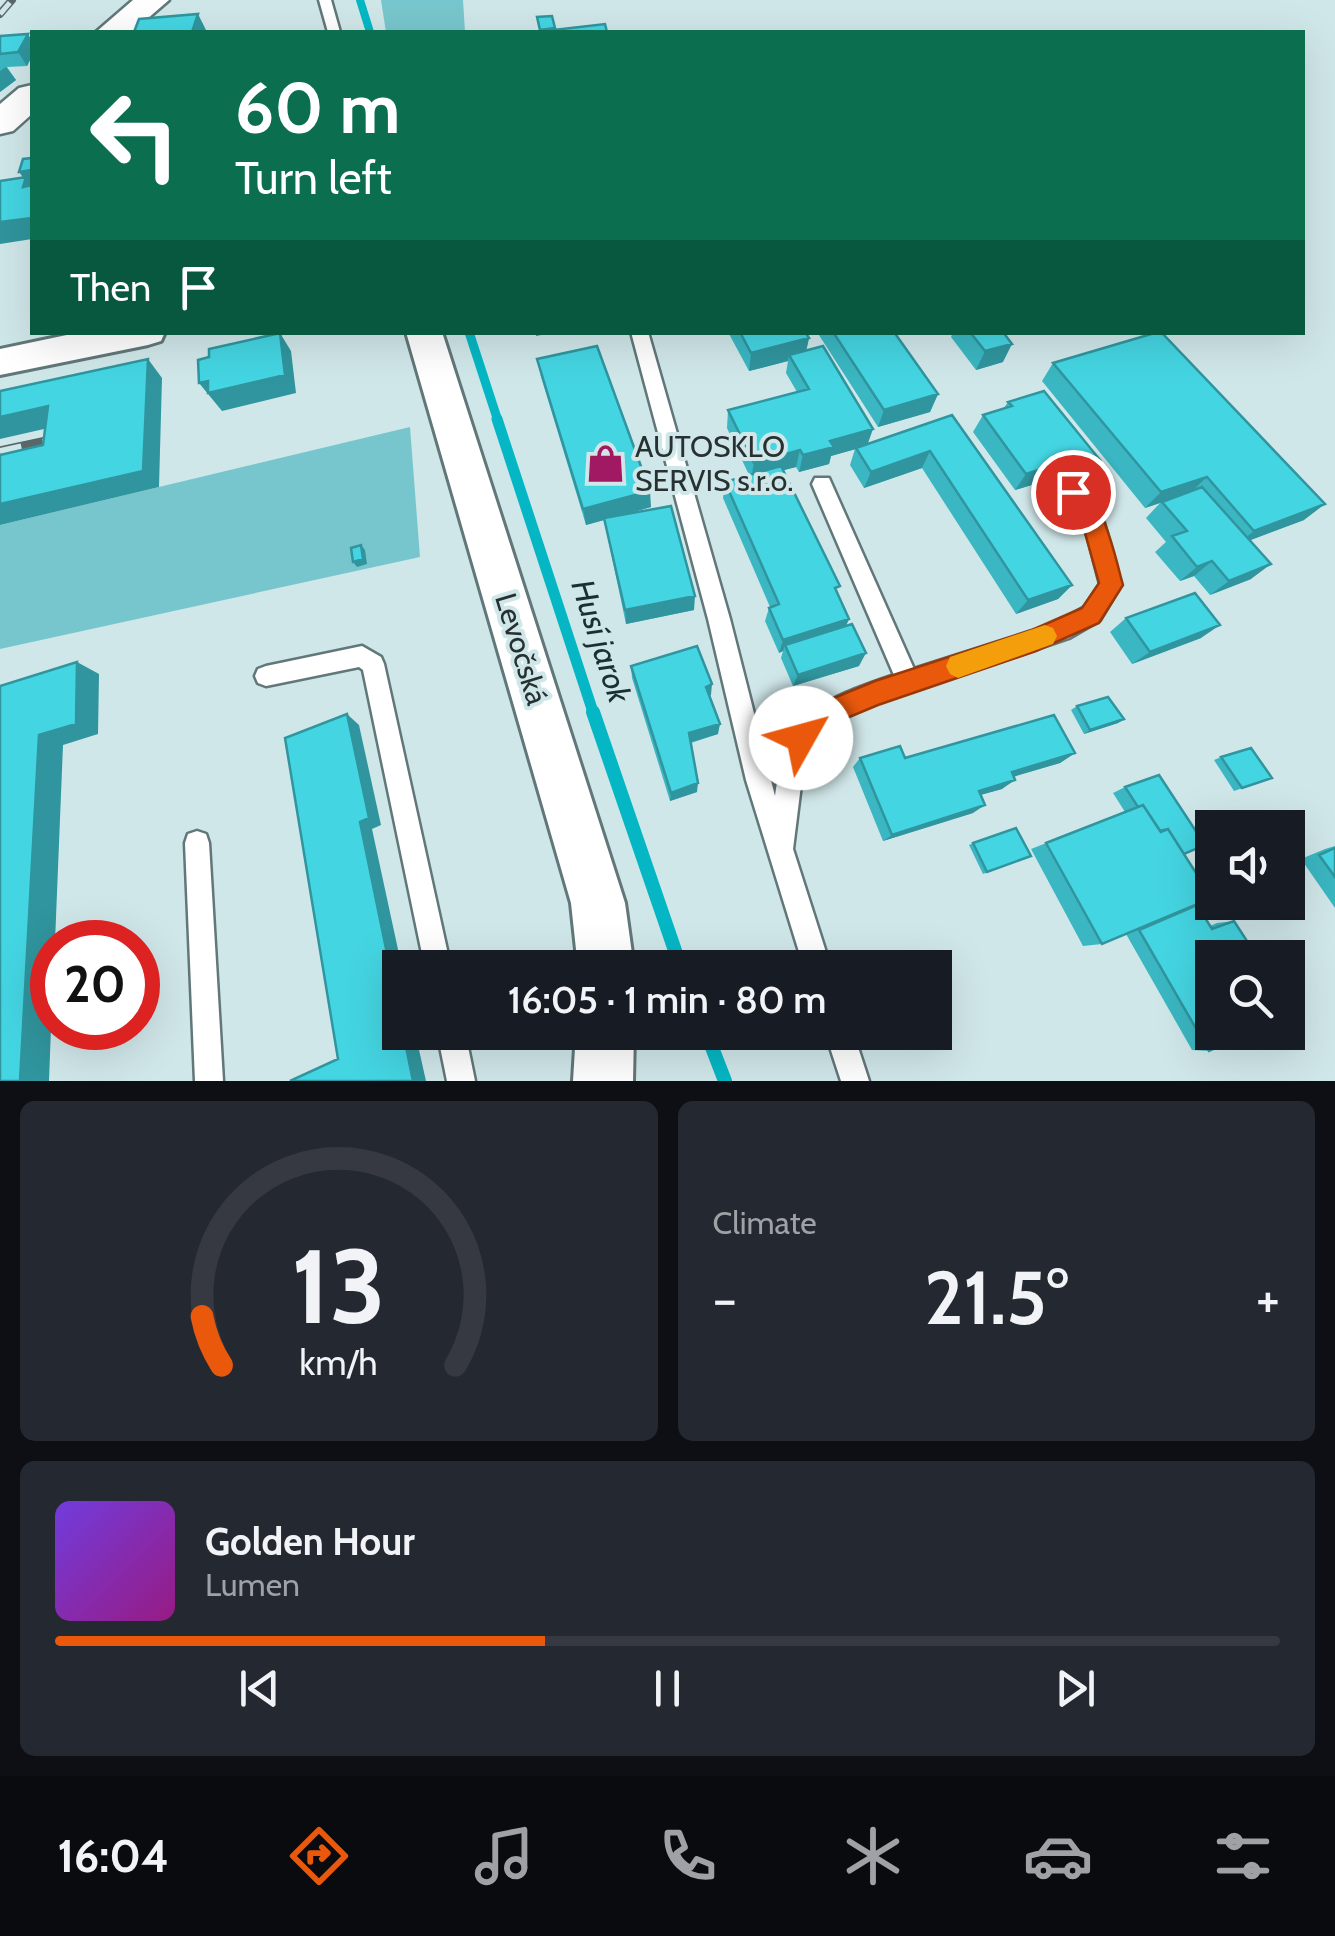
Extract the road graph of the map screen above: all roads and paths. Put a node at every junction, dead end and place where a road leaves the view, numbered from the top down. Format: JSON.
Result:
{"nodes":[{"id":1,"x":152,"y":0,"type":"edge"},
{"id":2,"x":325,"y":0,"type":"edge"},
{"id":3,"x":114,"y":30,"type":"edge"},
{"id":4,"x":333,"y":30,"type":"edge"},
{"id":5,"x":30,"y":98,"type":"edge"},
{"id":6,"x":0,"y":123,"type":"edge"},
{"id":7,"x":133,"y":335,"type":"edge"},
{"id":8,"x":425,"y":335,"type":"edge"},
{"id":9,"x":639,"y":335,"type":"edge"},
{"id":10,"x":0,"y":362,"type":"edge"},
{"id":11,"x":822,"y":484,"type":"dead end"},
{"id":12,"x":1073,"y":492,"type":"edge"},
{"id":13,"x":266,"y":676,"type":"dead end"},
{"id":14,"x":909,"y":682,"type":"junction"},
{"id":15,"x":197,"y":843,"type":"dead end"},
{"id":16,"x":780,"y":852,"type":"junction"},
{"id":17,"x":434,"y":950,"type":"edge"},
{"id":18,"x":604,"y":950,"type":"edge"},
{"id":19,"x":812,"y":950,"type":"edge"},
{"id":20,"x":455,"y":1050,"type":"edge"},
{"id":21,"x":604,"y":1050,"type":"edge"},
{"id":22,"x":845,"y":1050,"type":"edge"},
{"id":23,"x":209,"y":1081,"type":"edge"},
{"id":24,"x":461,"y":1081,"type":"edge"},
{"id":25,"x":602,"y":1081,"type":"edge"},
{"id":26,"x":854,"y":1081,"type":"edge"}],
"edges":[{"from":1,"to":3,"type":"street"},
{"from":2,"to":4,"type":"lane"},
{"from":5,"to":6,"type":"street"},
{"from":7,"to":10,"type":"street"},
{"from":8,"to":18,"type":"street","name":"Levočská"},
{"from":9,"to":16,"type":"lane"},
{"from":11,"to":14,"type":"lane"},
{"from":12,"to":14,"type":"lane"},
{"from":13,"to":17,"type":"lane"},
{"from":14,"to":16,"type":"lane"},
{"from":15,"to":23,"type":"lane"},
{"from":16,"to":19,"type":"lane"},
{"from":20,"to":24,"type":"lane"},
{"from":21,"to":25,"type":"street"},
{"from":22,"to":26,"type":"lane"}]}
